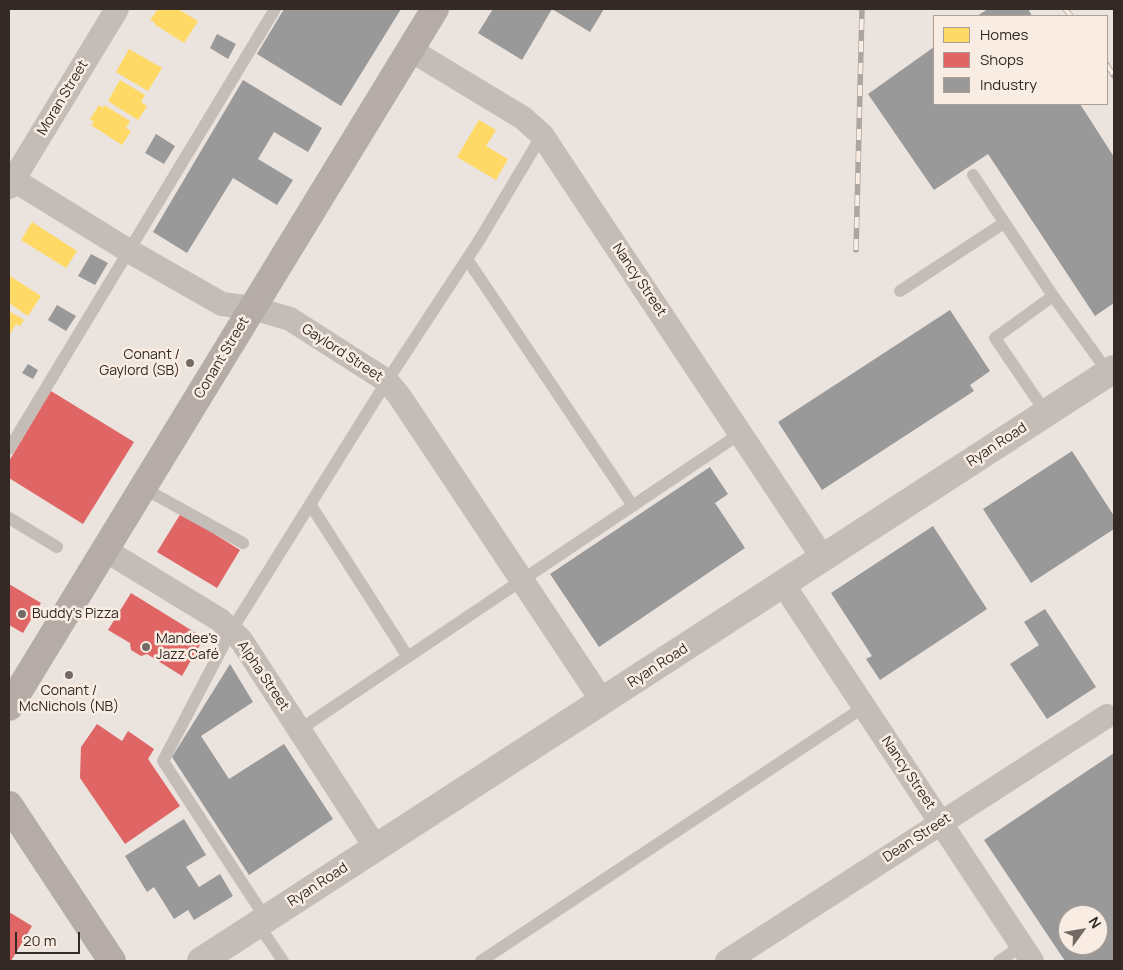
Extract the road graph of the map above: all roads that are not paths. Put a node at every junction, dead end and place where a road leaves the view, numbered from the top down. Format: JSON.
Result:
{"nodes":[{"id":1,"x":117,"y":9,"type":"edge"},
{"id":2,"x":275,"y":9,"type":"edge"},
{"id":3,"x":435,"y":9,"type":"edge"},
{"id":4,"x":409,"y":49,"type":"junction"},
{"id":5,"x":540,"y":133,"type":"junction"},
{"id":6,"x":973,"y":176,"type":"dead end"},
{"id":7,"x":10,"y":181,"type":"edge"},
{"id":8,"x":1004,"y":223,"type":"junction"},
{"id":9,"x":129,"y":251,"type":"junction"},
{"id":10,"x":467,"y":259,"type":"junction"},
{"id":11,"x":900,"y":291,"type":"dead end"},
{"id":12,"x":1053,"y":296,"type":"junction"},
{"id":13,"x":253,"y":308,"type":"junction"},
{"id":14,"x":1111,"y":370,"type":"edge"},
{"id":15,"x":387,"y":381,"type":"junction"},
{"id":16,"x":1046,"y":413,"type":"junction"},
{"id":17,"x":741,"y":434,"type":"junction"},
{"id":18,"x":9,"y":449,"type":"edge"},
{"id":19,"x":143,"y":488,"type":"junction"},
{"id":20,"x":310,"y":504,"type":"junction"},
{"id":21,"x":633,"y":506,"type":"junction"},
{"id":22,"x":9,"y":518,"type":"edge"},
{"id":23,"x":243,"y":543,"type":"dead end"},
{"id":24,"x":57,"y":547,"type":"dead end"},
{"id":25,"x":105,"y":550,"type":"junction"},
{"id":26,"x":823,"y":558,"type":"junction"},
{"id":27,"x":522,"y":580,"type":"junction"},
{"id":28,"x":782,"y":584,"type":"junction"},
{"id":29,"x":231,"y":631,"type":"junction"},
{"id":30,"x":408,"y":656,"type":"junction"},
{"id":31,"x":603,"y":702,"type":"junction"},
{"id":32,"x":9,"y":707,"type":"edge"},
{"id":33,"x":864,"y":707,"type":"junction"},
{"id":34,"x":1107,"y":716,"type":"dead end"},
{"id":35,"x":299,"y":730,"type":"junction"},
{"id":36,"x":9,"y":805,"type":"edge"},
{"id":37,"x":941,"y":822,"type":"junction"},
{"id":38,"x":376,"y":848,"type":"junction"},
{"id":39,"x":262,"y":922,"type":"junction"},
{"id":40,"x":1027,"y":954,"type":"edge"},
{"id":41,"x":112,"y":961,"type":"edge"},
{"id":42,"x":201,"y":961,"type":"edge"},
{"id":43,"x":282,"y":961,"type":"edge"},
{"id":44,"x":481,"y":961,"type":"edge"},
{"id":45,"x":727,"y":961,"type":"edge"},
{"id":46,"x":999,"y":961,"type":"edge"}],
"edges":[{"from":1,"to":7,"type":"street","name":"Moran Street"},
{"from":2,"to":9,"type":"lane"},
{"from":3,"to":4,"type":"main road","name":"Conant Street"},
{"from":4,"to":5,"type":"street","name":"Nancy Street"},
{"from":4,"to":13,"type":"main road","name":"Conant Street"},
{"from":5,"to":10,"type":"lane"},
{"from":5,"to":17,"type":"street","name":"Nancy Street"},
{"from":6,"to":8,"type":"lane"},
{"from":7,"to":9,"type":"street","name":"Gaylord Street"},
{"from":8,"to":11,"type":"lane"},
{"from":8,"to":12,"type":"lane"},
{"from":9,"to":13,"type":"street","name":"Gaylord Street"},
{"from":9,"to":18,"type":"lane"},
{"from":10,"to":15,"type":"lane"},
{"from":10,"to":21,"type":"lane"},
{"from":12,"to":14,"type":"lane"},
{"from":12,"to":16,"type":"lane"},
{"from":13,"to":15,"type":"street","name":"Gaylord Street"},
{"from":13,"to":19,"type":"main road","name":"Conant Street"},
{"from":14,"to":16,"type":"street","name":"Ryan Road"},
{"from":15,"to":20,"type":"lane"},
{"from":15,"to":27,"type":"street","name":"Gaylord Street"},
{"from":16,"to":26,"type":"street","name":"Ryan Road"},
{"from":17,"to":21,"type":"lane"},
{"from":17,"to":26,"type":"street","name":"Nancy Street"},
{"from":19,"to":23,"type":"lane"},
{"from":19,"to":25,"type":"main road","name":"Conant Street"},
{"from":20,"to":29,"type":"lane"},
{"from":20,"to":30,"type":"lane"},
{"from":21,"to":27,"type":"lane"},
{"from":22,"to":24,"type":"lane"},
{"from":25,"to":29,"type":"street","name":"Alpha Street"},
{"from":25,"to":32,"type":"main road","name":"Conant Street"},
{"from":26,"to":28,"type":"street","name":"Ryan Road"},
{"from":27,"to":30,"type":"lane"},
{"from":27,"to":31,"type":"street","name":"Gaylord Street"},
{"from":28,"to":31,"type":"street","name":"Ryan Road"},
{"from":28,"to":33,"type":"street","name":"Nancy Street"},
{"from":29,"to":35,"type":"street","name":"Alpha Street"},
{"from":29,"to":39,"type":"lane"},
{"from":30,"to":35,"type":"lane"},
{"from":31,"to":38,"type":"street","name":"Ryan Road"},
{"from":33,"to":37,"type":"street","name":"Nancy Street"},
{"from":33,"to":44,"type":"lane"},
{"from":34,"to":37,"type":"street","name":"Dean Street"},
{"from":35,"to":38,"type":"street","name":"Alpha Street"},
{"from":36,"to":41,"type":"main road"},
{"from":37,"to":40,"type":"street","name":"Nancy Street"},
{"from":37,"to":45,"type":"street","name":"Dean Street"},
{"from":38,"to":39,"type":"street","name":"Ryan Road"},
{"from":39,"to":42,"type":"street","name":"Ryan Road"},
{"from":39,"to":43,"type":"lane"},
{"from":40,"to":46,"type":"lane"}]}
